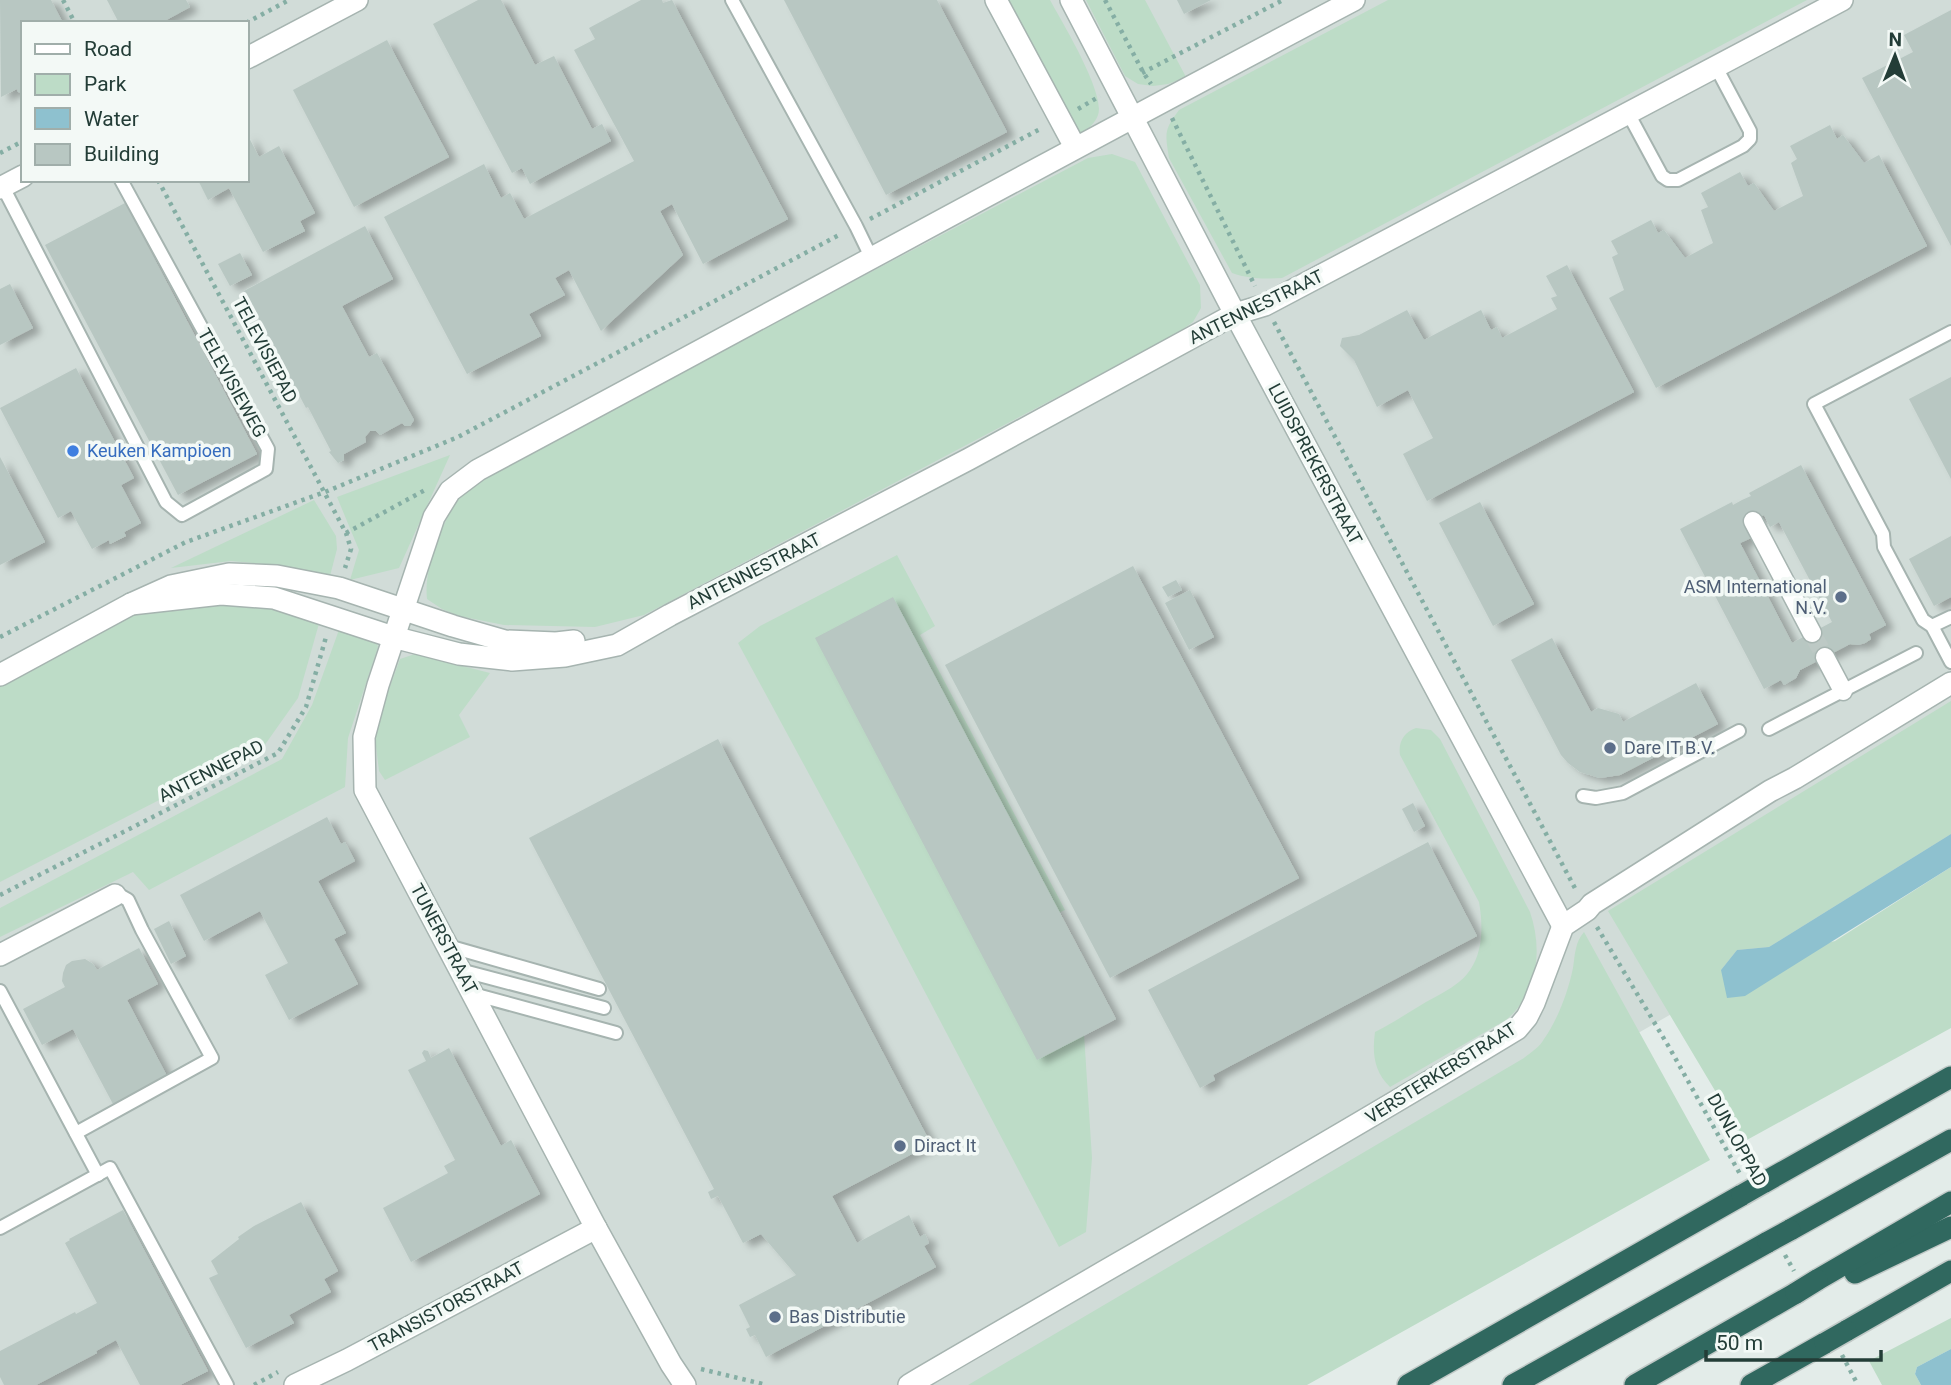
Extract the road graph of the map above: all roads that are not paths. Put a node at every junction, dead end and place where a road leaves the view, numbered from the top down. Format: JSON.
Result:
{"nodes":[{"id":1,"x":357,"y":0,"type":"edge"},
{"id":2,"x":732,"y":0,"type":"edge"},
{"id":3,"x":996,"y":0,"type":"edge"},
{"id":4,"x":1071,"y":0,"type":"edge"},
{"id":5,"x":1354,"y":0,"type":"edge"},
{"id":6,"x":1842,"y":0,"type":"edge"},
{"id":7,"x":248,"y":57,"type":"edge"},
{"id":8,"x":1716,"y":67,"type":"junction"},
{"id":9,"x":1628,"y":113,"type":"junction"},
{"id":10,"x":1131,"y":117,"type":"junction"},
{"id":11,"x":1075,"y":147,"type":"junction"},
{"id":12,"x":21,"y":177,"type":"edge"},
{"id":13,"x":122,"y":182,"type":"edge"},
{"id":14,"x":1,"y":188,"type":"edge"},
{"id":15,"x":872,"y":259,"type":"junction"},
{"id":16,"x":1235,"y":314,"type":"junction"},
{"id":17,"x":1951,"y":332,"type":"edge"},
{"id":18,"x":1753,"y":521,"type":"dead end"},
{"id":19,"x":131,"y":604,"type":"junction"},
{"id":20,"x":403,"y":610,"type":"junction"},
{"id":21,"x":670,"y":615,"type":"junction"},
{"id":22,"x":1951,"y":617,"type":"edge"},
{"id":23,"x":1933,"y":626,"type":"junction"},
{"id":24,"x":1812,"y":633,"type":"tunnel mouth"},
{"id":25,"x":393,"y":637,"type":"junction"},
{"id":26,"x":1916,"y":653,"type":"dead end"},
{"id":27,"x":1825,"y":657,"type":"tunnel mouth"},
{"id":28,"x":1951,"y":662,"type":"edge"},
{"id":29,"x":0,"y":675,"type":"edge"},
{"id":30,"x":1951,"y":683,"type":"edge"},
{"id":31,"x":1843,"y":691,"type":"junction"},
{"id":32,"x":1769,"y":729,"type":"dead end"},
{"id":33,"x":1739,"y":731,"type":"dead end"},
{"id":34,"x":1583,"y":796,"type":"dead end"},
{"id":35,"x":115,"y":895,"type":"joint"},
{"id":36,"x":1563,"y":926,"type":"junction"},
{"id":37,"x":448,"y":946,"type":"junction"},
{"id":38,"x":0,"y":955,"type":"edge"},
{"id":39,"x":460,"y":970,"type":"junction"},
{"id":40,"x":599,"y":989,"type":"dead end"},
{"id":41,"x":0,"y":991,"type":"edge"},
{"id":42,"x":473,"y":994,"type":"junction"},
{"id":43,"x":604,"y":1009,"type":"dead end"},
{"id":44,"x":616,"y":1032,"type":"dead end"},
{"id":45,"x":1951,"y":1069,"type":"edge"},
{"id":46,"x":1951,"y":1077,"type":"edge"},
{"id":47,"x":1908,"y":1101,"type":"junction"},
{"id":48,"x":76,"y":1133,"type":"junction"},
{"id":49,"x":1951,"y":1140,"type":"edge"},
{"id":50,"x":98,"y":1175,"type":"junction"},
{"id":51,"x":1951,"y":1202,"type":"edge"},
{"id":52,"x":596,"y":1227,"type":"junction"},
{"id":53,"x":1951,"y":1227,"type":"edge"},
{"id":54,"x":0,"y":1228,"type":"edge"},
{"id":55,"x":1951,"y":1271,"type":"edge"},
{"id":56,"x":1806,"y":1287,"type":"junction"},
{"id":57,"x":227,"y":1385,"type":"edge"},
{"id":58,"x":295,"y":1385,"type":"edge"},
{"id":59,"x":685,"y":1385,"type":"edge"},
{"id":60,"x":909,"y":1385,"type":"edge"},
{"id":61,"x":1408,"y":1385,"type":"edge"},
{"id":62,"x":1513,"y":1385,"type":"edge"},
{"id":63,"x":1635,"y":1385,"type":"edge"},
{"id":64,"x":1751,"y":1385,"type":"edge"}],
"edges":[{"from":1,"to":7,"type":"street"},
{"from":2,"to":15,"type":"lane"},
{"from":3,"to":11,"type":"street"},
{"from":4,"to":10,"type":"street","name":"LUIDSPREKERSTRAAT"},
{"from":5,"to":10,"type":"street"},
{"from":6,"to":8,"type":"street","name":"ANTENNESTRAAT"},
{"from":8,"to":9,"type":"street","name":"ANTENNESTRAAT"},
{"from":8,"to":9,"type":"lane"},
{"from":9,"to":16,"type":"street","name":"ANTENNESTRAAT"},
{"from":10,"to":11,"type":"street"},
{"from":10,"to":16,"type":"street","name":"LUIDSPREKERSTRAAT"},
{"from":11,"to":15,"type":"street"},
{"from":12,"to":14,"type":"street","name":"TELEVISIEWEG"},
{"from":13,"to":14,"type":"lane","name":"TELEVISIEWEG"},
{"from":15,"to":20,"type":"street"},
{"from":16,"to":21,"type":"street","name":"ANTENNESTRAAT"},
{"from":16,"to":36,"type":"street","name":"LUIDSPREKERSTRAAT"},
{"from":17,"to":23,"type":"lane"},
{"from":18,"to":24,"type":"street"},
{"from":19,"to":20,"type":"street","name":"ANTENNESTRAAT"},
{"from":19,"to":25,"type":"street","name":"ANTENNESTRAAT"},
{"from":19,"to":29,"type":"street","name":"ANTENNESTRAAT"},
{"from":20,"to":21,"type":"street","name":"ANTENNESTRAAT"},
{"from":20,"to":25,"type":"street"},
{"from":21,"to":25,"type":"street","name":"ANTENNESTRAAT"},
{"from":22,"to":23,"type":"lane"},
{"from":23,"to":28,"type":"lane"},
{"from":25,"to":37,"type":"street","name":"TUNERSTRAAT"},
{"from":26,"to":31,"type":"lane"},
{"from":27,"to":31,"type":"street"},
{"from":30,"to":36,"type":"street"},
{"from":31,"to":32,"type":"lane"},
{"from":33,"to":34,"type":"lane"},
{"from":35,"to":38,"type":"street"},
{"from":35,"to":48,"type":"lane"},
{"from":36,"to":60,"type":"street","name":"VERSTERKERSTRAAT"},
{"from":37,"to":39,"type":"street","name":"TUNERSTRAAT"},
{"from":37,"to":40,"type":"lane"},
{"from":39,"to":42,"type":"street","name":"TUNERSTRAAT"},
{"from":39,"to":43,"type":"lane"},
{"from":41,"to":48,"type":"lane"},
{"from":42,"to":44,"type":"lane"},
{"from":42,"to":52,"type":"street","name":"TUNERSTRAAT"},
{"from":45,"to":47,"type":"highway"},
{"from":46,"to":47,"type":"highway"},
{"from":47,"to":61,"type":"highway"},
{"from":48,"to":50,"type":"lane"},
{"from":49,"to":62,"type":"highway","bridge":true},
{"from":50,"to":54,"type":"lane"},
{"from":50,"to":57,"type":"lane"},
{"from":51,"to":56,"type":"highway"},
{"from":52,"to":58,"type":"street","name":"TRANSISTORSTRAAT"},
{"from":52,"to":59,"type":"street"},
{"from":53,"to":56,"type":"highway"},
{"from":55,"to":64,"type":"highway"},
{"from":56,"to":63,"type":"highway"}]}
